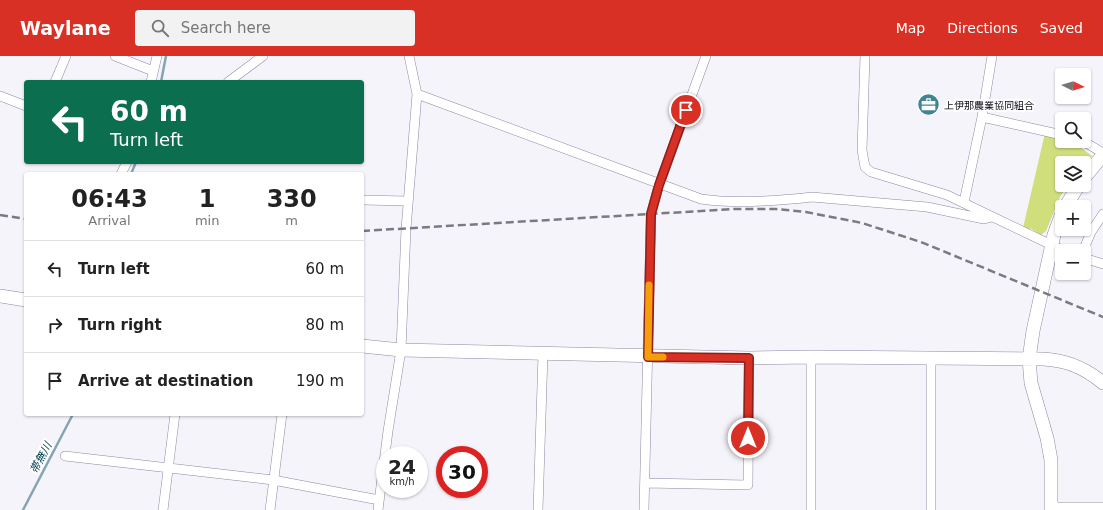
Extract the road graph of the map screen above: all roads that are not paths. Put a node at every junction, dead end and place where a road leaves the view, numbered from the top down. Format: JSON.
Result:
{"nodes":[{"id":1,"x":66,"y":56,"type":"edge"},
{"id":2,"x":115,"y":56,"type":"edge"},
{"id":3,"x":157,"y":56,"type":"edge"},
{"id":4,"x":263,"y":56,"type":"edge"},
{"id":5,"x":409,"y":56,"type":"edge"},
{"id":6,"x":706,"y":56,"type":"edge"},
{"id":7,"x":865,"y":56,"type":"edge"},
{"id":8,"x":992,"y":56,"type":"edge"},
{"id":9,"x":153,"y":71,"type":"junction"},
{"id":10,"x":56,"y":80,"type":"edge"},
{"id":11,"x":151,"y":80,"type":"edge"},
{"id":12,"x":231,"y":80,"type":"edge"},
{"id":13,"x":417,"y":94,"type":"junction"},
{"id":14,"x":0,"y":96,"type":"edge"},
{"id":15,"x":24,"y":105,"type":"edge"},
{"id":16,"x":982,"y":117,"type":"junction"},
{"id":17,"x":1055,"y":133,"type":"edge"},
{"id":18,"x":1091,"y":146,"type":"edge"},
{"id":19,"x":1103,"y":154,"type":"edge"},
{"id":20,"x":1091,"y":169,"type":"edge"},
{"id":21,"x":659,"y":185,"type":"junction"},
{"id":22,"x":364,"y":200,"type":"edge"},
{"id":23,"x":408,"y":201,"type":"junction"},
{"id":24,"x":964,"y":202,"type":"junction"},
{"id":25,"x":1103,"y":214,"type":"edge"},
{"id":26,"x":992,"y":217,"type":"junction"},
{"id":27,"x":1055,"y":236,"type":"edge"},
{"id":28,"x":1086,"y":244,"type":"edge"},
{"id":29,"x":1052,"y":246,"type":"junction"},
{"id":30,"x":1055,"y":247,"type":"edge"},
{"id":31,"x":1091,"y":260,"type":"edge"},
{"id":32,"x":1103,"y":264,"type":"edge"},
{"id":33,"x":0,"y":296,"type":"edge"},
{"id":34,"x":24,"y":300,"type":"edge"},
{"id":35,"x":364,"y":346,"type":"edge"},
{"id":36,"x":401,"y":350,"type":"junction"},
{"id":37,"x":543,"y":354,"type":"junction"},
{"id":38,"x":648,"y":357,"type":"junction"},
{"id":39,"x":811,"y":357,"type":"junction"},
{"id":40,"x":749,"y":358,"type":"junction"},
{"id":41,"x":932,"y":358,"type":"junction"},
{"id":42,"x":1028,"y":359,"type":"junction"},
{"id":43,"x":1103,"y":383,"type":"edge"},
{"id":44,"x":175,"y":416,"type":"edge"},
{"id":45,"x":282,"y":416,"type":"edge"},
{"id":46,"x":65,"y":456,"type":"dead end"},
{"id":47,"x":168,"y":468,"type":"junction"},
{"id":48,"x":273,"y":480,"type":"junction"},
{"id":49,"x":645,"y":483,"type":"junction"},
{"id":50,"x":379,"y":500,"type":"junction"},
{"id":51,"x":1103,"y":507,"type":"edge"},
{"id":52,"x":1051,"y":509,"type":"edge"},
{"id":53,"x":162,"y":510,"type":"edge"},
{"id":54,"x":270,"y":510,"type":"edge"},
{"id":55,"x":378,"y":510,"type":"edge"},
{"id":56,"x":538,"y":510,"type":"edge"},
{"id":57,"x":644,"y":510,"type":"edge"},
{"id":58,"x":811,"y":510,"type":"edge"},
{"id":59,"x":931,"y":510,"type":"edge"}],
"edges":[{"from":1,"to":10,"type":"street"},
{"from":2,"to":9,"type":"street"},
{"from":3,"to":9,"type":"street"},
{"from":4,"to":12,"type":"street"},
{"from":5,"to":13,"type":"street"},
{"from":6,"to":21,"type":"street"},
{"from":7,"to":24,"type":"street"},
{"from":8,"to":16,"type":"street"},
{"from":9,"to":11,"type":"street"},
{"from":13,"to":21,"type":"street"},
{"from":13,"to":23,"type":"street"},
{"from":14,"to":15,"type":"street"},
{"from":16,"to":17,"type":"street"},
{"from":16,"to":24,"type":"street"},
{"from":18,"to":19,"type":"street"},
{"from":19,"to":20,"type":"street"},
{"from":21,"to":26,"type":"street"},
{"from":21,"to":38,"type":"street"},
{"from":22,"to":23,"type":"street"},
{"from":23,"to":36,"type":"street"},
{"from":24,"to":26,"type":"street"},
{"from":25,"to":28,"type":"street"},
{"from":26,"to":29,"type":"street"},
{"from":27,"to":29,"type":"street"},
{"from":29,"to":30,"type":"street"},
{"from":29,"to":42,"type":"street"},
{"from":31,"to":32,"type":"street"},
{"from":33,"to":34,"type":"street"},
{"from":35,"to":36,"type":"street"},
{"from":36,"to":37,"type":"street"},
{"from":36,"to":50,"type":"street"},
{"from":37,"to":38,"type":"street"},
{"from":37,"to":56,"type":"street"},
{"from":38,"to":40,"type":"street"},
{"from":38,"to":49,"type":"street"},
{"from":39,"to":40,"type":"street"},
{"from":39,"to":41,"type":"street"},
{"from":39,"to":58,"type":"street"},
{"from":40,"to":49,"type":"street"},
{"from":41,"to":42,"type":"street"},
{"from":41,"to":59,"type":"street"},
{"from":42,"to":43,"type":"street"},
{"from":42,"to":52,"type":"street"},
{"from":44,"to":47,"type":"street"},
{"from":45,"to":48,"type":"street"},
{"from":46,"to":47,"type":"street"},
{"from":47,"to":48,"type":"street"},
{"from":47,"to":53,"type":"street"},
{"from":48,"to":50,"type":"street"},
{"from":48,"to":54,"type":"street"},
{"from":49,"to":57,"type":"street"},
{"from":50,"to":55,"type":"street"},
{"from":51,"to":52,"type":"street"}]}
